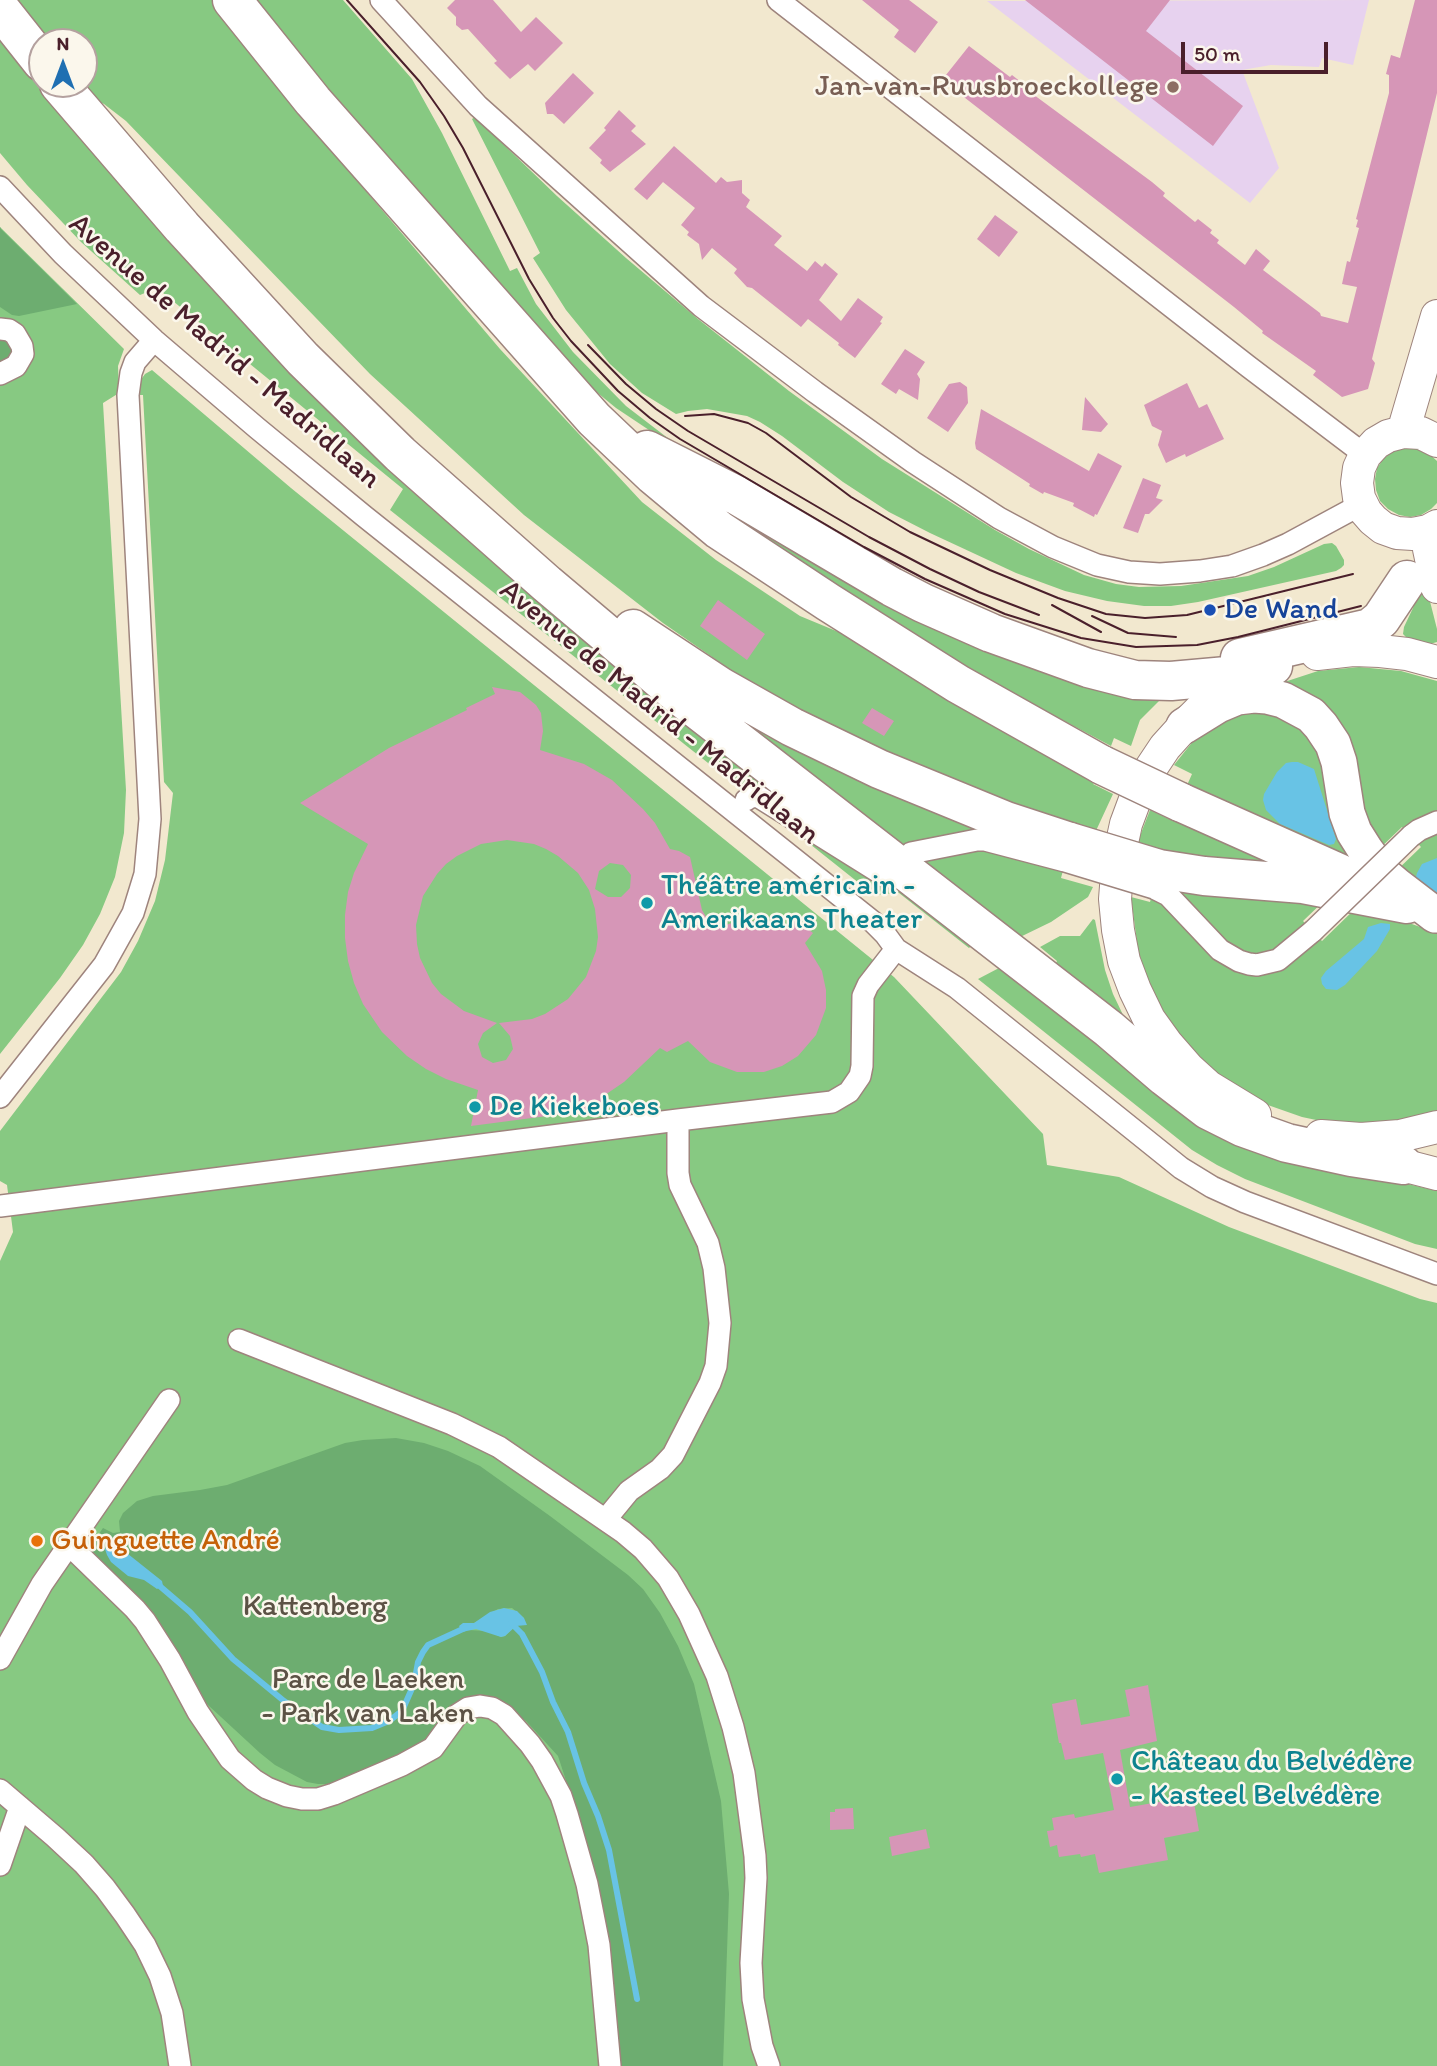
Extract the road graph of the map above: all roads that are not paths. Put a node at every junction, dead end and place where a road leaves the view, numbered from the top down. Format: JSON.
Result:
{"nodes":[{"id":1,"x":232,"y":0,"type":"edge"},
{"id":2,"x":381,"y":0,"type":"edge"},
{"id":3,"x":778,"y":0,"type":"edge"},
{"id":4,"x":0,"y":9,"type":"edge"},
{"id":5,"x":28,"y":44,"type":"edge"},
{"id":6,"x":71,"y":98,"type":"edge"},
{"id":7,"x":0,"y":187,"type":"edge"},
{"id":8,"x":259,"y":310,"type":"junction"},
{"id":9,"x":1437,"y":317,"type":"edge"},
{"id":10,"x":0,"y":329,"type":"edge"},
{"id":11,"x":1437,"y":329,"type":"edge"},
{"id":12,"x":154,"y":340,"type":"junction"},
{"id":13,"x":0,"y":374,"type":"edge"},
{"id":14,"x":594,"y":419,"type":"junction"},
{"id":15,"x":1403,"y":432,"type":"junction"},
{"id":16,"x":1437,"y":441,"type":"edge"},
{"id":17,"x":1366,"y":454,"type":"junction"},
{"id":18,"x":1362,"y":504,"type":"junction"},
{"id":19,"x":1383,"y":528,"type":"junction"},
{"id":20,"x":1432,"y":528,"type":"edge"},
{"id":21,"x":1422,"y":583,"type":"edge"},
{"id":22,"x":1033,"y":648,"type":"junction"},
{"id":23,"x":1380,"y":651,"type":"junction"},
{"id":24,"x":1437,"y":662,"type":"edge"},
{"id":25,"x":1273,"y":666,"type":"junction"},
{"id":26,"x":1184,"y":726,"type":"junction"},
{"id":27,"x":746,"y":800,"type":"dead end"},
{"id":28,"x":1437,"y":822,"type":"edge"},
{"id":29,"x":1068,"y":852,"type":"junction"},
{"id":30,"x":900,"y":867,"type":"junction"},
{"id":31,"x":1156,"y":878,"type":"junction"},
{"id":32,"x":1427,"y":911,"type":"edge"},
{"id":33,"x":896,"y":949,"type":"junction"},
{"id":34,"x":1109,"y":1029,"type":"junction"},
{"id":35,"x":1188,"y":1068,"type":"junction"},
{"id":36,"x":0,"y":1097,"type":"edge"},
{"id":37,"x":678,"y":1120,"type":"junction"},
{"id":38,"x":1437,"y":1127,"type":"edge"},
{"id":39,"x":1285,"y":1128,"type":"junction"},
{"id":40,"x":1420,"y":1169,"type":"edge"},
{"id":41,"x":0,"y":1206,"type":"edge"},
{"id":42,"x":1437,"y":1274,"type":"edge"},
{"id":43,"x":239,"y":1340,"type":"dead end"},
{"id":44,"x":169,"y":1400,"type":"dead end"},
{"id":45,"x":606,"y":1520,"type":"junction"},
{"id":46,"x":69,"y":1545,"type":"junction"},
{"id":47,"x":0,"y":1659,"type":"edge"},
{"id":48,"x":0,"y":1790,"type":"edge"},
{"id":49,"x":20,"y":1807,"type":"junction"},
{"id":50,"x":0,"y":1865,"type":"edge"},
{"id":51,"x":180,"y":2066,"type":"edge"},
{"id":52,"x":610,"y":2066,"type":"edge"},
{"id":53,"x":769,"y":2066,"type":"edge"}],
"edges":[{"from":1,"to":14,"type":"highway"},
{"from":2,"to":18,"type":"street"},
{"from":3,"to":17,"type":"street"},
{"from":4,"to":5,"type":"highway"},
{"from":6,"to":8,"type":"highway"},
{"from":7,"to":12,"type":"street","name":"Avenue de Madrid - Madridlaan"},
{"from":8,"to":29,"type":"highway"},
{"from":8,"to":30,"type":"highway"},
{"from":9,"to":11,"type":"main road"},
{"from":9,"to":15,"type":"main road"},
{"from":10,"to":13,"type":"street"},
{"from":12,"to":33,"type":"street","name":"Avenue de Madrid - Madridlaan"},
{"from":12,"to":36,"type":"street"},
{"from":14,"to":22,"type":"highway"},
{"from":14,"to":32,"type":"highway","bridge":true},
{"from":15,"to":16,"type":"main road"},
{"from":15,"to":17,"type":"main road"},
{"from":17,"to":18,"type":"main road"},
{"from":18,"to":19,"type":"main road"},
{"from":19,"to":20,"type":"main road"},
{"from":19,"to":21,"type":"main road"},
{"from":20,"to":21,"type":"main road"},
{"from":21,"to":22,"type":"highway"},
{"from":21,"to":23,"type":"main road"},
{"from":22,"to":25,"type":"highway"},
{"from":23,"to":24,"type":"main road"},
{"from":23,"to":25,"type":"main road"},
{"from":25,"to":26,"type":"main road"},
{"from":26,"to":32,"type":"main road"},
{"from":26,"to":35,"type":"main road"},
{"from":27,"to":30,"type":"street"},
{"from":28,"to":31,"type":"street","bridge":true},
{"from":29,"to":30,"type":"street"},
{"from":29,"to":31,"type":"highway","bridge":true},
{"from":30,"to":34,"type":"highway"},
{"from":31,"to":32,"type":"highway"},
{"from":33,"to":37,"type":"street"},
{"from":33,"to":42,"type":"street","name":"Avenue de Madrid - Madridlaan"},
{"from":34,"to":35,"type":"highway"},
{"from":34,"to":40,"type":"highway"},
{"from":35,"to":39,"type":"main road"},
{"from":37,"to":41,"type":"street"},
{"from":37,"to":45,"type":"street"},
{"from":38,"to":39,"type":"main road"},
{"from":39,"to":40,"type":"main road"},
{"from":43,"to":45,"type":"street"},
{"from":44,"to":46,"type":"street"},
{"from":45,"to":53,"type":"street"},
{"from":46,"to":47,"type":"street"},
{"from":46,"to":52,"type":"street"},
{"from":48,"to":49,"type":"street"},
{"from":49,"to":50,"type":"street"},
{"from":49,"to":51,"type":"street"}]}
